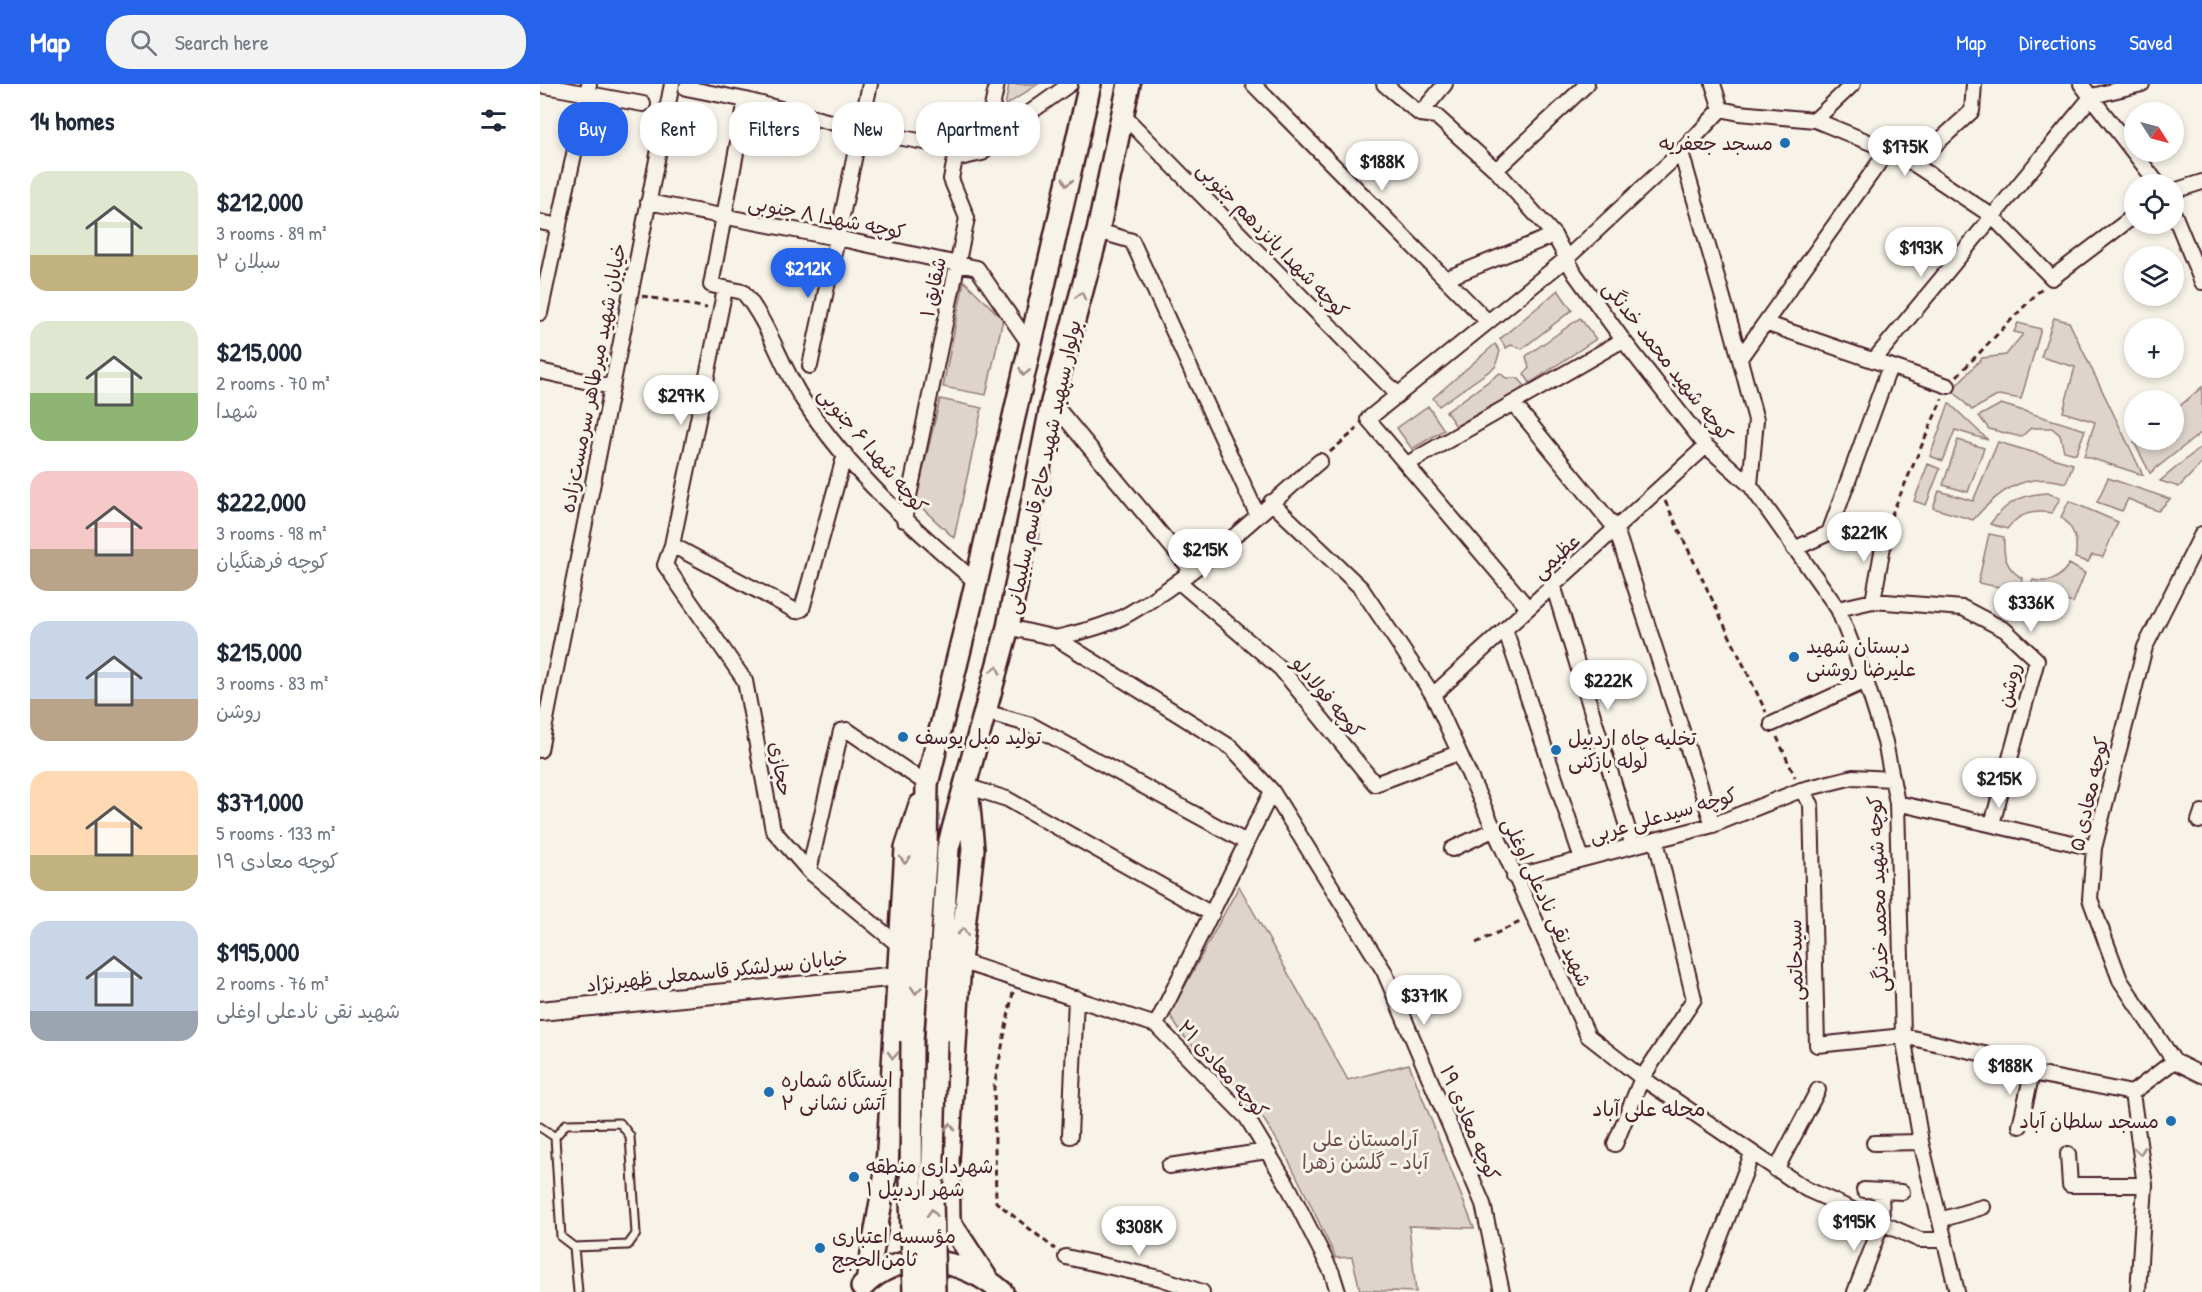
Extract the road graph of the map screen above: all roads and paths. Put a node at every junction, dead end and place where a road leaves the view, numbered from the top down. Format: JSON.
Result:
{"nodes":[{"id":1,"x":870,"y":84,"type":"edge"},
{"id":2,"x":997,"y":84,"type":"edge"},
{"id":3,"x":1070,"y":84,"type":"edge"},
{"id":4,"x":1090,"y":84,"type":"edge"},
{"id":5,"x":1129,"y":84,"type":"edge"},
{"id":6,"x":1252,"y":84,"type":"edge"},
{"id":7,"x":1384,"y":84,"type":"edge"},
{"id":8,"x":1445,"y":84,"type":"edge"},
{"id":9,"x":1587,"y":84,"type":"edge"},
{"id":10,"x":1713,"y":84,"type":"edge"},
{"id":11,"x":1853,"y":84,"type":"edge"},
{"id":12,"x":1974,"y":84,"type":"edge"},
{"id":13,"x":2081,"y":84,"type":"edge"},
{"id":14,"x":2142,"y":84,"type":"edge"},
{"id":15,"x":540,"y":85,"type":"edge"},
{"id":16,"x":679,"y":86,"type":"edge"},
{"id":17,"x":588,"y":89,"type":"edge"},
{"id":18,"x":2092,"y":96,"type":"junction"},
{"id":19,"x":746,"y":100,"type":"junction"},
{"id":20,"x":866,"y":102,"type":"edge"},
{"id":21,"x":993,"y":102,"type":"edge"},
{"id":22,"x":640,"y":103,"type":"edge"},
{"id":23,"x":1040,"y":105,"type":"edge"},
{"id":24,"x":1720,"y":109,"type":"junction"},
{"id":25,"x":1122,"y":114,"type":"junction"},
{"id":26,"x":1420,"y":114,"type":"junction"},
{"id":27,"x":1815,"y":120,"type":"junction"},
{"id":28,"x":832,"y":122,"type":"edge"},
{"id":29,"x":1888,"y":150,"type":"junction"},
{"id":30,"x":1681,"y":152,"type":"junction"},
{"id":31,"x":855,"y":156,"type":"edge"},
{"id":32,"x":968,"y":156,"type":"edge"},
{"id":33,"x":1914,"y":164,"type":"junction"},
{"id":34,"x":1496,"y":170,"type":"junction"},
{"id":35,"x":2150,"y":174,"type":"edge"},
{"id":36,"x":2202,"y":182,"type":"edge"},
{"id":37,"x":2184,"y":188,"type":"edge"},
{"id":38,"x":648,"y":202,"type":"junction"},
{"id":39,"x":1992,"y":216,"type":"junction"},
{"id":40,"x":724,"y":217,"type":"junction"},
{"id":41,"x":540,"y":222,"type":"edge"},
{"id":42,"x":2124,"y":224,"type":"edge"},
{"id":43,"x":559,"y":226,"type":"junction"},
{"id":44,"x":1098,"y":231,"type":"junction"},
{"id":45,"x":2182,"y":234,"type":"edge"},
{"id":46,"x":1554,"y":236,"type":"junction"},
{"id":47,"x":837,"y":238,"type":"junction"},
{"id":48,"x":1567,"y":258,"type":"junction"},
{"id":49,"x":958,"y":262,"type":"junction"},
{"id":50,"x":1445,"y":279,"type":"junction"},
{"id":51,"x":2202,"y":282,"type":"edge"},
{"id":52,"x":725,"y":289,"type":"junction"},
{"id":53,"x":630,"y":294,"type":"junction"},
{"id":54,"x":720,"y":310,"type":"junction"},
{"id":55,"x":540,"y":313,"type":"edge"},
{"id":56,"x":1488,"y":322,"type":"junction"},
{"id":57,"x":1765,"y":323,"type":"junction"},
{"id":58,"x":1623,"y":340,"type":"junction"},
{"id":59,"x":1030,"y":345,"type":"junction"},
{"id":60,"x":1740,"y":358,"type":"junction"},
{"id":61,"x":1874,"y":360,"type":"junction"},
{"id":62,"x":810,"y":366,"type":"dead end"},
{"id":63,"x":1890,"y":366,"type":"junction"},
{"id":64,"x":540,"y":372,"type":"edge"},
{"id":65,"x":1948,"y":386,"type":"dead end"},
{"id":66,"x":611,"y":387,"type":"junction"},
{"id":67,"x":1397,"y":394,"type":"junction"},
{"id":68,"x":1052,"y":402,"type":"junction"},
{"id":69,"x":1513,"y":403,"type":"junction"},
{"id":70,"x":1368,"y":419,"type":"junction"},
{"id":71,"x":1706,"y":446,"type":"junction"},
{"id":72,"x":845,"y":454,"type":"junction"},
{"id":73,"x":1320,"y":460,"type":"joint"},
{"id":74,"x":1407,"y":464,"type":"junction"},
{"id":75,"x":1750,"y":485,"type":"junction"},
{"id":76,"x":1659,"y":489,"type":"junction"},
{"id":77,"x":1271,"y":502,"type":"junction"},
{"id":78,"x":1257,"y":514,"type":"junction"},
{"id":79,"x":903,"y":520,"type":"junction"},
{"id":80,"x":1616,"y":529,"type":"junction"},
{"id":81,"x":1829,"y":533,"type":"junction"},
{"id":82,"x":2202,"y":534,"type":"edge"},
{"id":83,"x":672,"y":545,"type":"junction"},
{"id":84,"x":1794,"y":549,"type":"junction"},
{"id":85,"x":1191,"y":570,"type":"junction"},
{"id":86,"x":1178,"y":581,"type":"junction"},
{"id":87,"x":976,"y":582,"type":"junction"},
{"id":88,"x":1553,"y":585,"type":"junction"},
{"id":89,"x":1873,"y":601,"type":"junction"},
{"id":90,"x":1528,"y":608,"type":"junction"},
{"id":91,"x":1838,"y":609,"type":"junction"},
{"id":92,"x":1008,"y":627,"type":"junction"},
{"id":93,"x":1505,"y":629,"type":"junction"},
{"id":94,"x":1056,"y":638,"type":"junction"},
{"id":95,"x":1866,"y":681,"type":"junction"},
{"id":96,"x":1433,"y":695,"type":"junction"},
{"id":97,"x":545,"y":697,"type":"edge"},
{"id":98,"x":985,"y":712,"type":"junction"},
{"id":99,"x":1772,"y":724,"type":"junction"},
{"id":100,"x":540,"y":750,"type":"edge"},
{"id":101,"x":1458,"y":753,"type":"junction"},
{"id":102,"x":1892,"y":778,"type":"junction"},
{"id":103,"x":927,"y":784,"type":"junction"},
{"id":104,"x":966,"y":786,"type":"junction"},
{"id":105,"x":1801,"y":790,"type":"junction"},
{"id":106,"x":1272,"y":791,"type":"junction"},
{"id":107,"x":1897,"y":803,"type":"junction"},
{"id":108,"x":1992,"y":824,"type":"junction"},
{"id":109,"x":1713,"y":825,"type":"junction"},
{"id":110,"x":1493,"y":830,"type":"junction"},
{"id":111,"x":1656,"y":840,"type":"junction"},
{"id":112,"x":1246,"y":842,"type":"junction"},
{"id":113,"x":1633,"y":846,"type":"junction"},
{"id":114,"x":2094,"y":848,"type":"junction"},
{"id":115,"x":1452,"y":849,"type":"dead end"},
{"id":116,"x":1582,"y":860,"type":"junction"},
{"id":117,"x":809,"y":871,"type":"junction"},
{"id":118,"x":1514,"y":877,"type":"junction"},
{"id":119,"x":1212,"y":914,"type":"junction"},
{"id":120,"x":1532,"y":916,"type":"junction"},
{"id":121,"x":1476,"y":943,"type":"dead end"},
{"id":122,"x":901,"y":947,"type":"junction"},
{"id":123,"x":960,"y":961,"type":"junction"},
{"id":124,"x":899,"y":976,"type":"junction"},
{"id":125,"x":1016,"y":979,"type":"junction"},
{"id":126,"x":1076,"y":998,"type":"junction"},
{"id":127,"x":540,"y":1011,"type":"edge"},
{"id":128,"x":1156,"y":1025,"type":"junction"},
{"id":129,"x":1903,"y":1036,"type":"junction"},
{"id":130,"x":2174,"y":1061,"type":"junction"},
{"id":131,"x":2032,"y":1073,"type":"junction"},
{"id":132,"x":2202,"y":1075,"type":"edge"},
{"id":133,"x":1642,"y":1078,"type":"junction"},
{"id":134,"x":1818,"y":1090,"type":"dead end"},
{"id":135,"x":2132,"y":1093,"type":"junction"},
{"id":136,"x":2020,"y":1126,"type":"dead end"},
{"id":137,"x":540,"y":1127,"type":"edge"},
{"id":138,"x":1070,"y":1136,"type":"dead end"},
{"id":139,"x":555,"y":1137,"type":"junction"},
{"id":140,"x":1921,"y":1142,"type":"junction"},
{"id":141,"x":1874,"y":1143,"type":"dead end"},
{"id":142,"x":1615,"y":1144,"type":"dead end"},
{"id":143,"x":1267,"y":1151,"type":"junction"},
{"id":144,"x":1752,"y":1154,"type":"junction"},
{"id":145,"x":2068,"y":1154,"type":"dead end"},
{"id":146,"x":948,"y":1160,"type":"junction"},
{"id":147,"x":1169,"y":1166,"type":"dead end"},
{"id":148,"x":887,"y":1167,"type":"junction"},
{"id":149,"x":1776,"y":1170,"type":"junction"},
{"id":150,"x":2145,"y":1185,"type":"junction"},
{"id":151,"x":1864,"y":1190,"type":"dead end"},
{"id":152,"x":1881,"y":1192,"type":"junction"},
{"id":153,"x":1902,"y":1192,"type":"dead end"},
{"id":154,"x":1983,"y":1207,"type":"dead end"},
{"id":155,"x":1940,"y":1220,"type":"junction"},
{"id":156,"x":1882,"y":1223,"type":"junction"},
{"id":157,"x":1945,"y":1240,"type":"junction"},
{"id":158,"x":574,"y":1247,"type":"junction"},
{"id":159,"x":1066,"y":1257,"type":"joint"},
{"id":160,"x":994,"y":1285,"type":"edge"},
{"id":161,"x":862,"y":1287,"type":"edge"},
{"id":162,"x":578,"y":1292,"type":"edge"},
{"id":163,"x":914,"y":1292,"type":"edge"},
{"id":164,"x":934,"y":1292,"type":"edge"},
{"id":165,"x":1202,"y":1292,"type":"edge"},
{"id":166,"x":1338,"y":1292,"type":"edge"},
{"id":167,"x":1502,"y":1292,"type":"edge"},
{"id":168,"x":1699,"y":1292,"type":"edge"},
{"id":169,"x":1855,"y":1292,"type":"edge"},
{"id":170,"x":1958,"y":1292,"type":"edge"},
{"id":171,"x":2138,"y":1292,"type":"edge"}],
"edges":[{"from":1,"to":20,"type":"street"},
{"from":2,"to":21,"type":"street"},
{"from":3,"to":23,"type":"street"},
{"from":4,"to":59,"type":"main road","name":"بولوار سپهبد شهید حاج قاسم سلیمانی","one_way":true},
{"from":5,"to":25,"type":"main road","name":"بولوار سپهبد شهید حاج قاسم سلیمانی"},
{"from":6,"to":50,"type":"street"},
{"from":7,"to":26,"type":"street","name":"کوچه شهید محمد خدنگی"},
{"from":8,"to":26,"type":"street"},
{"from":9,"to":34,"type":"street"},
{"from":10,"to":24,"type":"street"},
{"from":11,"to":27,"type":"street"},
{"from":12,"to":33,"type":"street"},
{"from":13,"to":18,"type":"street"},
{"from":14,"to":18,"type":"street"},
{"from":15,"to":17,"type":"street"},
{"from":16,"to":19,"type":"street"},
{"from":16,"to":38,"type":"street","name":"خیابان شهید میرطاهر سرمست‌زاده"},
{"from":17,"to":22,"type":"street"},
{"from":17,"to":43,"type":"street"},
{"from":18,"to":35,"type":"street"},
{"from":18,"to":39,"type":"street"},
{"from":19,"to":28,"type":"street"},
{"from":19,"to":40,"type":"street"},
{"from":24,"to":27,"type":"street"},
{"from":24,"to":30,"type":"street"},
{"from":25,"to":44,"type":"main road","name":"بولوار سپهبد شهید حاج قاسم سلیمانی"},
{"from":25,"to":67,"type":"street","name":"کوچه شهدا پانزدهم جنوبی"},
{"from":26,"to":34,"type":"street","name":"کوچه شهید محمد خدنگی"},
{"from":27,"to":29,"type":"street"},
{"from":29,"to":33,"type":"street"},
{"from":29,"to":57,"type":"street"},
{"from":30,"to":48,"type":"street"},
{"from":30,"to":60,"type":"street"},
{"from":31,"to":47,"type":"street"},
{"from":32,"to":49,"type":"street","name":"شقایق ۱"},
{"from":33,"to":39,"type":"street"},
{"from":34,"to":46,"type":"street","name":"کوچه شهید محمد خدنگی"},
{"from":36,"to":37,"type":"street"},
{"from":38,"to":40,"type":"street","name":"کوچه شهدا ۸ جنوبی"},
{"from":38,"to":53,"type":"street","name":"خیابان شهید میرطاهر سرمست‌زاده"},
{"from":39,"to":42,"type":"street"},
{"from":39,"to":61,"type":"street"},
{"from":40,"to":47,"type":"street","name":"کوچه شهدا ۸ جنوبی"},
{"from":40,"to":52,"type":"street","name":"کوچه شهدا ۶ جنوبی"},
{"from":41,"to":43,"type":"street"},
{"from":43,"to":55,"type":"street"},
{"from":68,"to":44,"type":"main road","name":"بولوار سپهبد شهید حاج قاسم سلیمانی","one_way":true},
{"from":44,"to":78,"type":"street"},
{"from":45,"to":51,"type":"street"},
{"from":46,"to":48,"type":"street","name":"کوچه شهید محمد خدنگی"},
{"from":46,"to":50,"type":"street"},
{"from":47,"to":49,"type":"street","name":"کوچه شهدا ۸ جنوبی"},
{"from":47,"to":62,"type":"street"},
{"from":48,"to":56,"type":"street"},
{"from":48,"to":58,"type":"street","name":"کوچه شهید محمد خدنگی"},
{"from":49,"to":59,"type":"street","name":"کوچه شهدا ۸ جنوبی"},
{"from":49,"to":79,"type":"street","name":"شقایق ۱"},
{"from":50,"to":56,"type":"street"},
{"from":52,"to":54,"type":"street"},
{"from":52,"to":72,"type":"street","name":"کوچه شهدا ۶ جنوبی"},
{"from":53,"to":54,"type":"path"},
{"from":53,"to":66,"type":"street","name":"خیابان شهید میرطاهر سرمست‌زاده"},
{"from":54,"to":83,"type":"street"},
{"from":56,"to":67,"type":"street"},
{"from":57,"to":60,"type":"street"},
{"from":57,"to":61,"type":"street"},
{"from":58,"to":69,"type":"street"},
{"from":58,"to":71,"type":"street","name":"کوچه شهید محمد خدنگی"},
{"from":59,"to":87,"type":"main road","name":"بولوار سپهبد شهید حاج قاسم سلیمانی","one_way":true},
{"from":60,"to":75,"type":"street"},
{"from":61,"to":63,"type":"street"},
{"from":63,"to":65,"type":"street"},
{"from":63,"to":81,"type":"street"},
{"from":64,"to":66,"type":"street"},
{"from":66,"to":97,"type":"street","name":"خیابان شهید میرطاهر سرمست‌زاده"},
{"from":67,"to":70,"type":"street"},
{"from":68,"to":85,"type":"street"},
{"from":68,"to":92,"type":"main road","name":"بولوار سپهبد شهید حاج قاسم سلیمانی"},
{"from":69,"to":74,"type":"street"},
{"from":69,"to":80,"type":"street"},
{"from":70,"to":73,"type":"path"},
{"from":70,"to":74,"type":"street"},
{"from":71,"to":75,"type":"street","name":"کوچه شهید محمد خدنگی"},
{"from":71,"to":76,"type":"street","name":"عظیمی"},
{"from":72,"to":79,"type":"street","name":"کوچه شهدا ۶ جنوبی"},
{"from":72,"to":83,"type":"street"},
{"from":73,"to":77,"type":"street"},
{"from":74,"to":90,"type":"street"},
{"from":75,"to":84,"type":"street","name":"کوچه شهید محمد خدنگی"},
{"from":76,"to":80,"type":"street","name":"عظیمی"},
{"from":76,"to":99,"type":"path"},
{"from":77,"to":78,"type":"street"},
{"from":77,"to":96,"type":"street","name":"شهید نقی نادعلی اوغلی"},
{"from":78,"to":85,"type":"street"},
{"from":79,"to":87,"type":"street","name":"کوچه شهدا ۶ جنوبی"},
{"from":80,"to":88,"type":"street","name":"عظیمی"},
{"from":80,"to":109,"type":"street"},
{"from":81,"to":84,"type":"street"},
{"from":81,"to":89,"type":"street"},
{"from":82,"to":114,"type":"street","name":"کوچه معادی ۵"},
{"from":83,"to":117,"type":"street","name":"حجازی"},
{"from":84,"to":91,"type":"street","name":"کوچه شهید محمد خدنگی"},
{"from":85,"to":86,"type":"street"},
{"from":86,"to":94,"type":"street"},
{"from":86,"to":101,"type":"street","name":"کوچه فولادلو"},
{"from":87,"to":103,"type":"main road","name":"بولوار سپهبد شهید حاج قاسم سلیمانی"},
{"from":88,"to":90,"type":"street","name":"عظیمی"},
{"from":88,"to":113,"type":"street"},
{"from":89,"to":91,"type":"street","name":"روشن"},
{"from":89,"to":108,"type":"street","name":"روشن"},
{"from":90,"to":93,"type":"street","name":"عظیمی"},
{"from":91,"to":95,"type":"street","name":"کوچه شهید محمد خدنگی"},
{"from":92,"to":94,"type":"street"},
{"from":98,"to":92,"type":"main road","name":"بولوار سپهبد شهید حاج قاسم سلیمانی","one_way":true},
{"from":93,"to":96,"type":"street","name":"عظیمی"},
{"from":93,"to":116,"type":"street"},
{"from":94,"to":106,"type":"street","name":"کوچه معادی ۱۹"},
{"from":95,"to":99,"type":"street"},
{"from":95,"to":102,"type":"street","name":"کوچه شهید محمد خدنگی"},
{"from":96,"to":101,"type":"street","name":"شهید نقی نادعلی اوغلی"},
{"from":97,"to":100,"type":"street","name":"خیابان شهید میرطاهر سرمست‌زاده"},
{"from":98,"to":104,"type":"main road","name":"بولوار سپهبد شهید حاج قاسم سلیمانی"},
{"from":98,"to":112,"type":"street"},
{"from":99,"to":105,"type":"path"},
{"from":101,"to":110,"type":"street","name":"شهید نقی نادعلی اوغلی"},
{"from":102,"to":105,"type":"street","name":"کوچه سیدعلی عربی"},
{"from":102,"to":107,"type":"street","name":"کوچه شهید محمد خدنگی"},
{"from":103,"to":117,"type":"street"},
{"from":103,"to":122,"type":"main road","one_way":true},
{"from":103,"to":163,"type":"main road","name":"بولوار سپهبد شهید حاج قاسم سلیمانی","one_way":true,"bridge":true},
{"from":104,"to":119,"type":"street"},
{"from":123,"to":104,"type":"main road","one_way":true},
{"from":164,"to":104,"type":"main road","name":"بولوار سپهبد شهید حاج قاسم سلیمانی","one_way":true,"bridge":true},
{"from":105,"to":109,"type":"street","name":"کوچه سیدعلی عربی"},
{"from":105,"to":129,"type":"street","name":"سیدحاتمی"},
{"from":106,"to":112,"type":"street"},
{"from":106,"to":167,"type":"street","name":"کوچه معادی ۱۹"},
{"from":107,"to":108,"type":"street"},
{"from":107,"to":129,"type":"street","name":"کوچه شهید محمد خدنگی"},
{"from":108,"to":114,"type":"street"},
{"from":109,"to":111,"type":"street","name":"کوچه سیدعلی عربی"},
{"from":110,"to":115,"type":"street"},
{"from":110,"to":118,"type":"street","name":"شهید نقی نادعلی اوغلی"},
{"from":111,"to":113,"type":"street","name":"کوچه سیدعلی عربی"},
{"from":111,"to":133,"type":"street"},
{"from":112,"to":119,"type":"street"},
{"from":113,"to":116,"type":"street","name":"کوچه سیدعلی عربی"},
{"from":114,"to":130,"type":"street","name":"کوچه معادی ۵"},
{"from":116,"to":118,"type":"street","name":"کوچه سیدعلی عربی"},
{"from":117,"to":122,"type":"street","name":"حجازی"},
{"from":118,"to":120,"type":"street","name":"شهید نقی نادعلی اوغلی"},
{"from":119,"to":128,"type":"street"},
{"from":120,"to":121,"type":"path"},
{"from":120,"to":133,"type":"street","name":"شهید نقی نادعلی اوغلی"},
{"from":122,"to":124,"type":"main road"},
{"from":123,"to":125,"type":"street","name":"کوچه معادی ۲۱"},
{"from":146,"to":123,"type":"main road","one_way":true},
{"from":124,"to":127,"type":"street","name":"خیابان سرلشکر قاسمعلی ظهیرنژاد"},
{"from":124,"to":148,"type":"main road","one_way":true},
{"from":125,"to":126,"type":"street","name":"کوچه معادی ۲۱"},
{"from":125,"to":159,"type":"path"},
{"from":126,"to":128,"type":"street","name":"کوچه معادی ۲۱"},
{"from":126,"to":138,"type":"street"},
{"from":128,"to":143,"type":"street","name":"کوچه معادی ۲۱"},
{"from":129,"to":131,"type":"street"},
{"from":129,"to":140,"type":"street","name":"کوچه شهید محمد خدنگی"},
{"from":130,"to":132,"type":"street","name":"کوچه معادی ۵"},
{"from":130,"to":135,"type":"street"},
{"from":131,"to":135,"type":"street"},
{"from":131,"to":136,"type":"street"},
{"from":133,"to":142,"type":"street"},
{"from":133,"to":144,"type":"street","name":"شهید نقی نادعلی اوغلی"},
{"from":134,"to":149,"type":"street"},
{"from":135,"to":150,"type":"street","one_way":true},
{"from":137,"to":139,"type":"lane"},
{"from":139,"to":158,"type":"lane"},
{"from":139,"to":158,"type":"lane"},
{"from":140,"to":141,"type":"street"},
{"from":140,"to":155,"type":"street","name":"کوچه شهید محمد خدنگی"},
{"from":143,"to":147,"type":"street"},
{"from":143,"to":166,"type":"street","name":"کوچه معادی ۲۱"},
{"from":144,"to":149,"type":"street","name":"شهید نقی نادعلی اوغلی"},
{"from":144,"to":168,"type":"street"},
{"from":145,"to":150,"type":"street"},
{"from":146,"to":148,"type":"main road"},
{"from":146,"to":160,"type":"main road"},
{"from":148,"to":161,"type":"main road"},
{"from":149,"to":156,"type":"street","name":"شهید نقی نادعلی اوغلی"},
{"from":150,"to":171,"type":"street"},
{"from":151,"to":152,"type":"street"},
{"from":152,"to":153,"type":"street"},
{"from":152,"to":156,"type":"street"},
{"from":154,"to":155,"type":"street"},
{"from":155,"to":157,"type":"street","name":"کوچه شهید محمد خدنگی"},
{"from":156,"to":157,"type":"street","name":"شهید نقی نادعلی اوغلی"},
{"from":156,"to":169,"type":"street"},
{"from":157,"to":170,"type":"street","name":"کوچه شهید محمد خدنگی"},
{"from":158,"to":162,"type":"lane"},
{"from":159,"to":165,"type":"street"},
{"from":160,"to":161,"type":"main road"}]}
